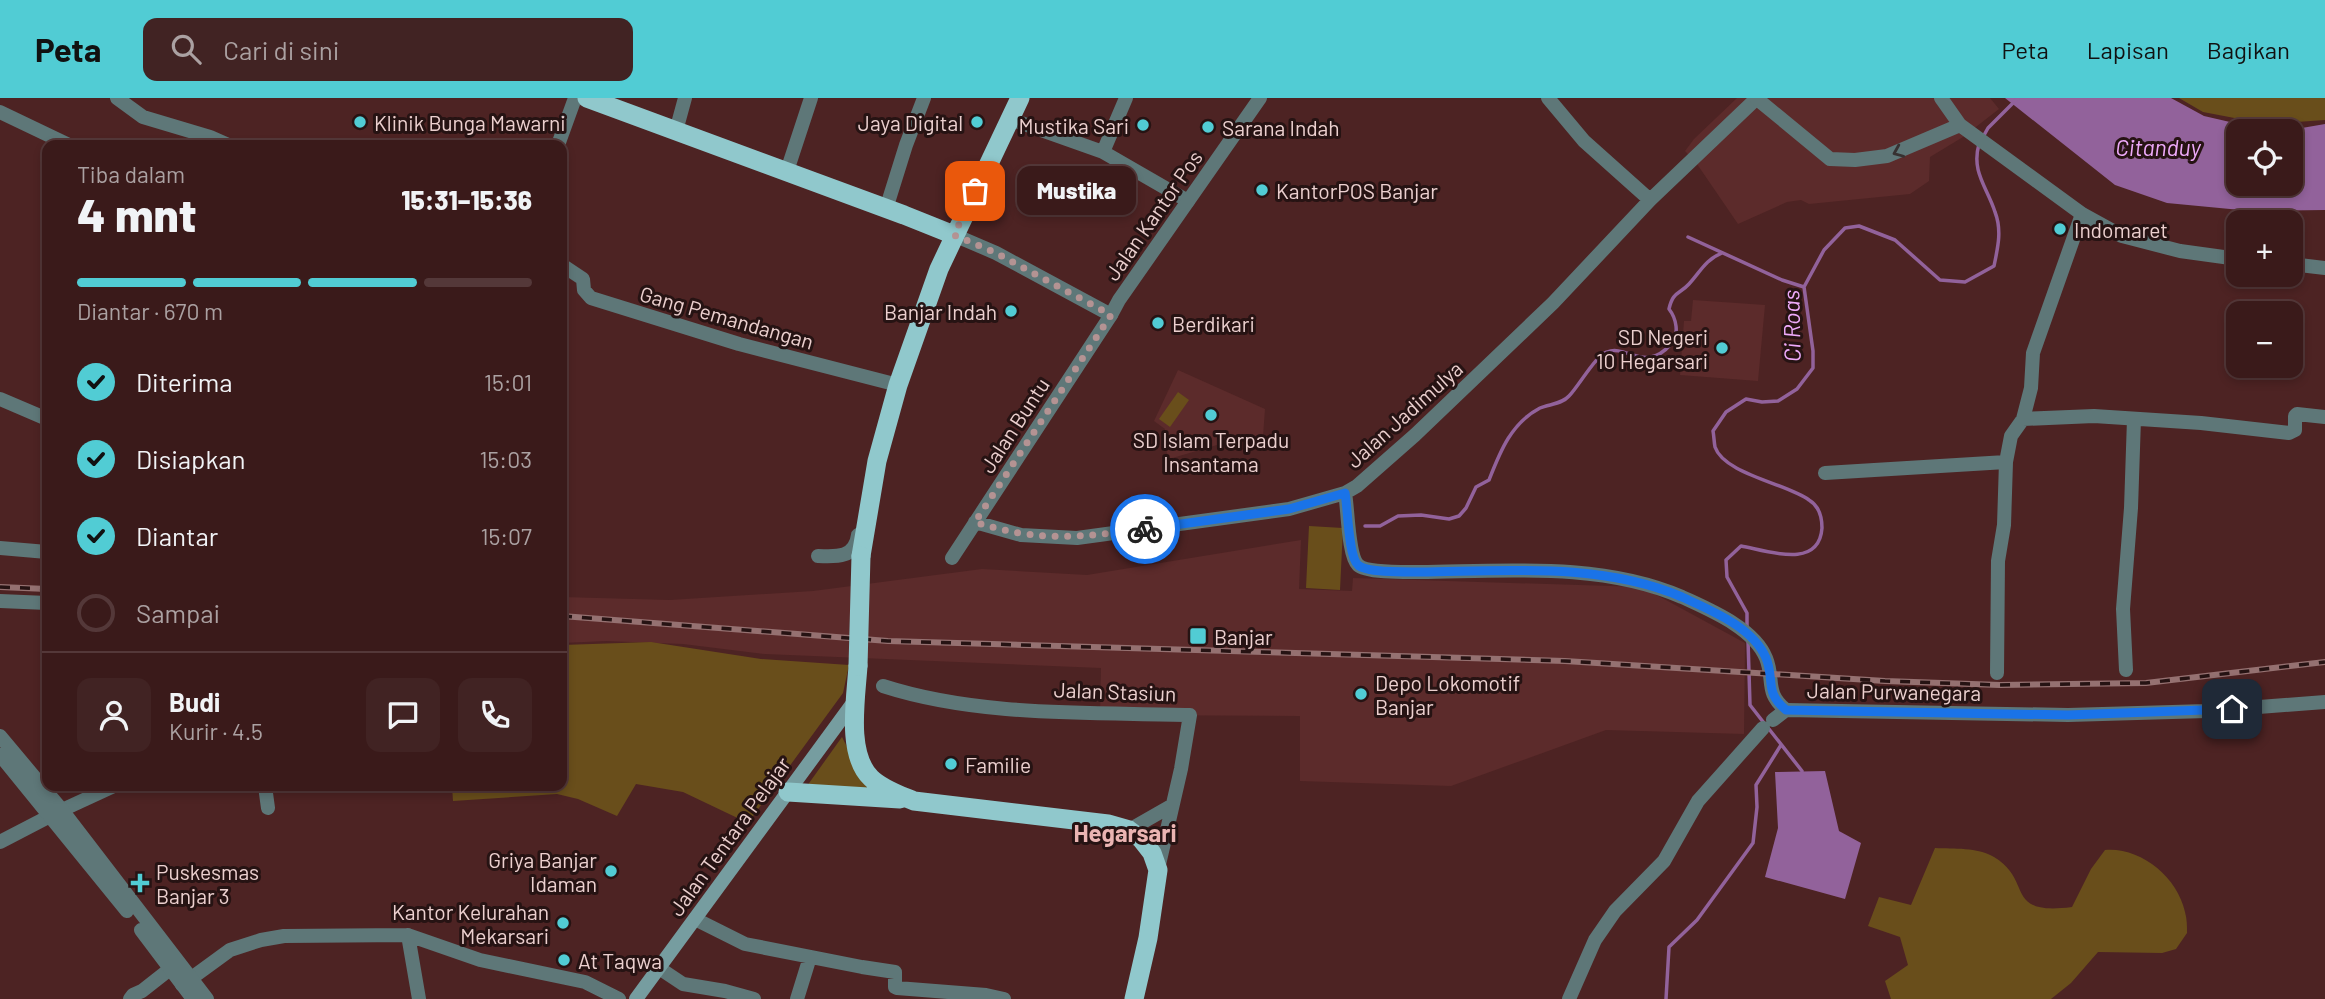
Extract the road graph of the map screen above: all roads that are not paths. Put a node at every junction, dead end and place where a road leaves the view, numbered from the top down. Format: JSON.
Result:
{"nodes":[{"id":1,"x":117,"y":98,"type":"edge"},
{"id":2,"x":575,"y":98,"type":"edge"},
{"id":3,"x":587,"y":98,"type":"edge"},
{"id":4,"x":685,"y":98,"type":"edge"},
{"id":5,"x":811,"y":98,"type":"edge"},
{"id":6,"x":924,"y":98,"type":"edge"},
{"id":7,"x":1020,"y":98,"type":"edge"},
{"id":8,"x":1126,"y":98,"type":"edge"},
{"id":9,"x":1259,"y":98,"type":"edge"},
{"id":10,"x":1548,"y":98,"type":"edge"},
{"id":11,"x":1756,"y":98,"type":"edge"},
{"id":12,"x":1941,"y":98,"type":"edge"},
{"id":13,"x":0,"y":113,"type":"edge"},
{"id":14,"x":1010,"y":119,"type":"junction"},
{"id":15,"x":1960,"y":125,"type":"junction"},
{"id":16,"x":676,"y":131,"type":"junction"},
{"id":17,"x":58,"y":140,"type":"edge"},
{"id":18,"x":217,"y":140,"type":"edge"},
{"id":19,"x":560,"y":140,"type":"edge"},
{"id":20,"x":1103,"y":152,"type":"junction"},
{"id":21,"x":787,"y":172,"type":"junction"},
{"id":22,"x":1650,"y":200,"type":"junction"},
{"id":23,"x":1188,"y":201,"type":"junction"},
{"id":24,"x":887,"y":209,"type":"junction"},
{"id":25,"x":2082,"y":214,"type":"junction"},
{"id":26,"x":954,"y":235,"type":"junction"},
{"id":27,"x":2226,"y":258,"type":"edge"},
{"id":28,"x":2303,"y":265,"type":"edge"},
{"id":29,"x":567,"y":268,"type":"edge"},
{"id":30,"x":2325,"y":268,"type":"edge"},
{"id":31,"x":1111,"y":315,"type":"junction"},
{"id":32,"x":897,"y":389,"type":"junction"},
{"id":33,"x":0,"y":399,"type":"edge"},
{"id":34,"x":42,"y":417,"type":"edge"},
{"id":35,"x":2325,"y":417,"type":"edge"},
{"id":36,"x":2023,"y":419,"type":"junction"},
{"id":37,"x":2134,"y":419,"type":"junction"},
{"id":38,"x":2006,"y":462,"type":"junction"},
{"id":39,"x":1825,"y":473,"type":"dead end"},
{"id":40,"x":1345,"y":493,"type":"junction"},
{"id":41,"x":975,"y":522,"type":"junction"},
{"id":42,"x":0,"y":548,"type":"edge"},
{"id":43,"x":42,"y":552,"type":"edge"},
{"id":44,"x":817,"y":556,"type":"dead end"},
{"id":45,"x":952,"y":558,"type":"dead end"},
{"id":46,"x":0,"y":601,"type":"edge"},
{"id":47,"x":42,"y":603,"type":"edge"},
{"id":48,"x":1779,"y":658,"type":"dead end"},
{"id":49,"x":1768,"y":668,"type":"junction"},
{"id":50,"x":2126,"y":670,"type":"dead end"},
{"id":51,"x":1997,"y":673,"type":"dead end"},
{"id":52,"x":883,"y":686,"type":"dead end"},
{"id":53,"x":857,"y":698,"type":"junction"},
{"id":54,"x":2325,"y":702,"type":"edge"},
{"id":55,"x":1786,"y":710,"type":"junction"},
{"id":56,"x":0,"y":736,"type":"edge"},
{"id":57,"x":0,"y":755,"type":"edge"},
{"id":58,"x":5,"y":770,"type":"edge"},
{"id":59,"x":103,"y":791,"type":"edge"},
{"id":60,"x":266,"y":791,"type":"edge"},
{"id":61,"x":788,"y":792,"type":"junction"},
{"id":62,"x":915,"y":801,"type":"junction"},
{"id":63,"x":1171,"y":806,"type":"junction"},
{"id":64,"x":268,"y":808,"type":"dead end"},
{"id":65,"x":56,"y":813,"type":"junction"},
{"id":66,"x":1129,"y":830,"type":"junction"},
{"id":67,"x":0,"y":842,"type":"edge"},
{"id":68,"x":1158,"y":870,"type":"junction"},
{"id":69,"x":695,"y":919,"type":"junction"},
{"id":70,"x":408,"y":935,"type":"junction"},
{"id":71,"x":810,"y":957,"type":"junction"},
{"id":72,"x":659,"y":968,"type":"junction"},
{"id":73,"x":170,"y":969,"type":"junction"},
{"id":74,"x":187,"y":981,"type":"junction"},
{"id":75,"x":131,"y":999,"type":"edge"},
{"id":76,"x":193,"y":999,"type":"edge"},
{"id":77,"x":207,"y":999,"type":"edge"},
{"id":78,"x":419,"y":999,"type":"edge"},
{"id":79,"x":619,"y":999,"type":"edge"},
{"id":80,"x":636,"y":999,"type":"edge"},
{"id":81,"x":754,"y":999,"type":"edge"},
{"id":82,"x":797,"y":999,"type":"edge"},
{"id":83,"x":1004,"y":999,"type":"edge"},
{"id":84,"x":1135,"y":999,"type":"edge"},
{"id":85,"x":1569,"y":999,"type":"edge"}],
"edges":[{"from":1,"to":18,"type":"street"},
{"from":2,"to":19,"type":"street"},
{"from":3,"to":16,"type":"highway"},
{"from":4,"to":16,"type":"street"},
{"from":5,"to":21,"type":"street"},
{"from":6,"to":24,"type":"street"},
{"from":7,"to":14,"type":"highway"},
{"from":8,"to":20,"type":"street"},
{"from":9,"to":23,"type":"street","name":"Jalan Kantor Pos"},
{"from":10,"to":22,"type":"street"},
{"from":15,"to":11,"type":"street","one_way":true},
{"from":11,"to":22,"type":"street","name":"Jalan Jadimulya"},
{"from":12,"to":15,"type":"street"},
{"from":13,"to":17,"type":"street"},
{"from":14,"to":20,"type":"street"},
{"from":14,"to":26,"type":"highway"},
{"from":15,"to":25,"type":"street"},
{"from":16,"to":21,"type":"highway"},
{"from":20,"to":23,"type":"street"},
{"from":21,"to":24,"type":"highway"},
{"from":22,"to":40,"type":"street","name":"Jalan Jadimulya"},
{"from":23,"to":31,"type":"street","name":"Jalan Kantor Pos"},
{"from":24,"to":26,"type":"highway"},
{"from":25,"to":27,"type":"street"},
{"from":25,"to":36,"type":"street"},
{"from":26,"to":31,"type":"street","name":"Jalan Kantor Pos"},
{"from":26,"to":32,"type":"highway"},
{"from":28,"to":30,"type":"street"},
{"from":29,"to":32,"type":"street","name":"Gang Pemandangan"},
{"from":31,"to":41,"type":"street","name":"Jalan Buntu"},
{"from":32,"to":44,"type":"street"},
{"from":32,"to":53,"type":"highway","bridge":true},
{"from":33,"to":34,"type":"street"},
{"from":35,"to":37,"type":"street"},
{"from":36,"to":37,"type":"street"},
{"from":36,"to":38,"type":"street"},
{"from":37,"to":50,"type":"street"},
{"from":38,"to":39,"type":"street"},
{"from":38,"to":51,"type":"street"},
{"from":40,"to":41,"type":"street","name":"Jalan Jadimulya"},
{"from":40,"to":49,"type":"street"},
{"from":41,"to":45,"type":"street","name":"Jalan Buntu"},
{"from":42,"to":43,"type":"street"},
{"from":46,"to":47,"type":"street"},
{"from":48,"to":49,"type":"street"},
{"from":49,"to":55,"type":"street"},
{"from":52,"to":63,"type":"street","name":"Jalan Stasiun"},
{"from":53,"to":61,"type":"main road","name":"Jalan Tentara Pelajar"},
{"from":53,"to":62,"type":"highway"},
{"from":54,"to":55,"type":"street","name":"Jalan Purwanegara"},
{"from":55,"to":85,"type":"street","name":"Jalan Purwanegara"},
{"from":56,"to":65,"type":"street"},
{"from":57,"to":58,"type":"street"},
{"from":58,"to":65,"type":"street"},
{"from":59,"to":65,"type":"street"},
{"from":60,"to":64,"type":"street"},
{"from":61,"to":62,"type":"highway"},
{"from":61,"to":69,"type":"main road","name":"Jalan Tentara Pelajar"},
{"from":62,"to":66,"type":"highway"},
{"from":63,"to":66,"type":"street"},
{"from":63,"to":68,"type":"street","name":"Jalan Stasiun"},
{"from":65,"to":67,"type":"street"},
{"from":65,"to":73,"type":"street"},
{"from":65,"to":74,"type":"street"},
{"from":66,"to":68,"type":"highway"},
{"from":68,"to":84,"type":"highway"},
{"from":69,"to":71,"type":"street"},
{"from":69,"to":72,"type":"main road","name":"Jalan Tentara Pelajar"},
{"from":70,"to":74,"type":"street"},
{"from":70,"to":78,"type":"street"},
{"from":70,"to":79,"type":"street"},
{"from":71,"to":82,"type":"street"},
{"from":71,"to":83,"type":"street"},
{"from":72,"to":80,"type":"main road","name":"Jalan Tentara Pelajar"},
{"from":72,"to":81,"type":"street"},
{"from":73,"to":74,"type":"street"},
{"from":73,"to":75,"type":"street"},
{"from":74,"to":76,"type":"street"},
{"from":74,"to":77,"type":"street"}]}
